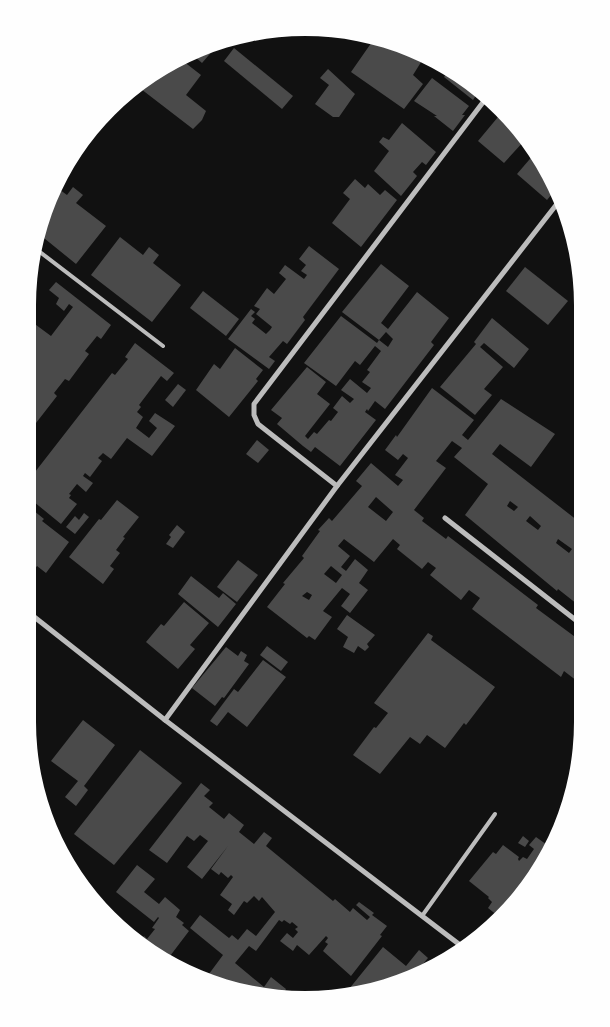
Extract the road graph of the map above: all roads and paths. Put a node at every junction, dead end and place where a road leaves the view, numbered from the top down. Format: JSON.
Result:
{"nodes":[{"id":1,"x":482,"y":103,"type":"edge"},
{"id":2,"x":555,"y":207,"type":"edge"},
{"id":3,"x":41,"y":253,"type":"edge"},
{"id":4,"x":164,"y":346,"type":"dead end"},
{"id":5,"x":337,"y":486,"type":"junction"},
{"id":6,"x":445,"y":518,"type":"dead end"},
{"id":7,"x":36,"y":618,"type":"edge"},
{"id":8,"x":574,"y":619,"type":"edge"},
{"id":9,"x":165,"y":720,"type":"junction"},
{"id":10,"x":495,"y":814,"type":"dead end"},
{"id":11,"x":422,"y":916,"type":"junction"},
{"id":12,"x":457,"y":943,"type":"edge"}],
"edges":[{"from":1,"to":5,"type":"street"},
{"from":2,"to":5,"type":"street"},
{"from":3,"to":4,"type":"lane"},
{"from":5,"to":9,"type":"street"},
{"from":6,"to":8,"type":"street"},
{"from":7,"to":9,"type":"street"},
{"from":9,"to":11,"type":"street"},
{"from":10,"to":11,"type":"lane"},
{"from":11,"to":12,"type":"street"}]}
